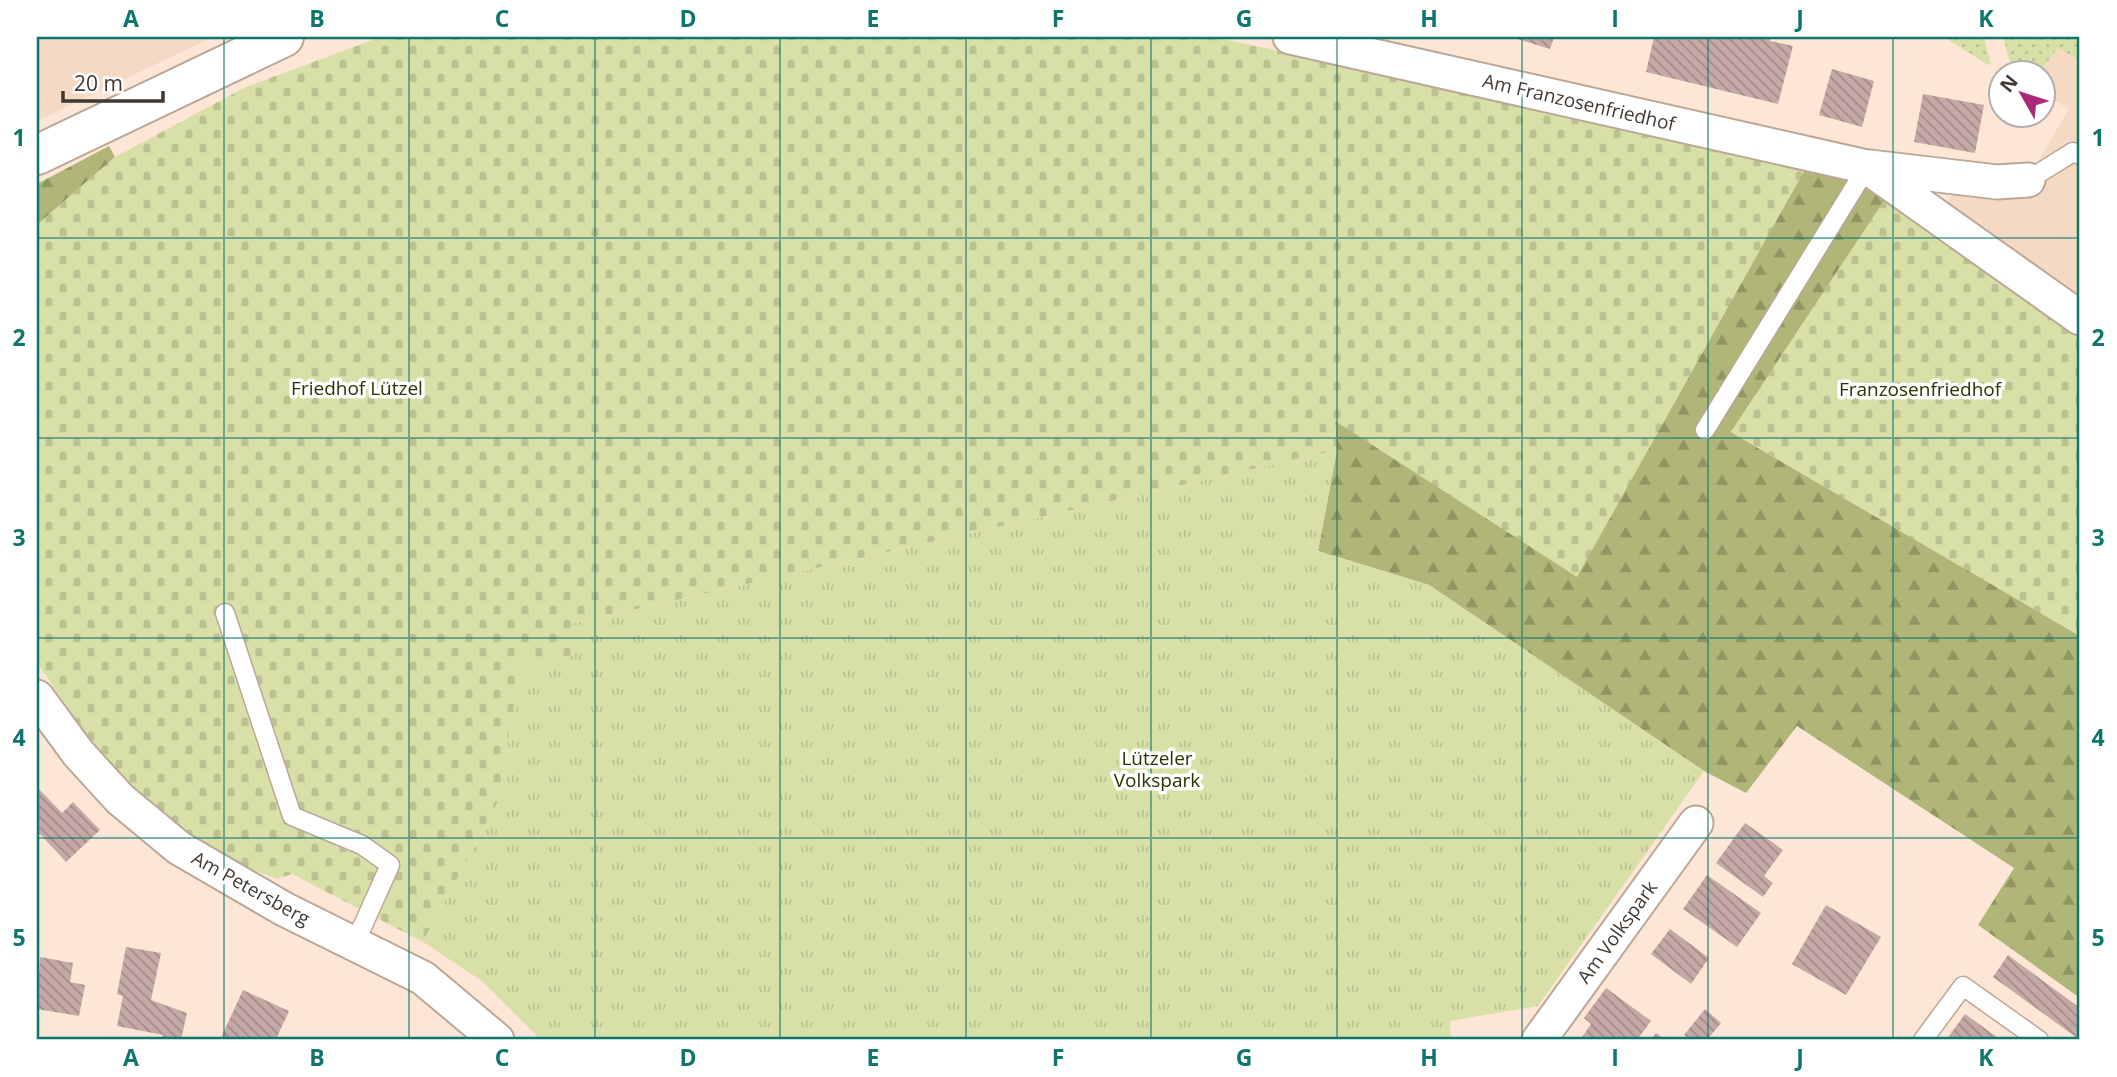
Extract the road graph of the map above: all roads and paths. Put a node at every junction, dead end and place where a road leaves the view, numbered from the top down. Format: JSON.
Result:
{"nodes":[{"id":1,"x":1290,"y":37,"type":"edge"},
{"id":2,"x":260,"y":41,"type":"edge"},
{"id":3,"x":37,"y":155,"type":"edge"},
{"id":4,"x":2080,"y":155,"type":"edge"},
{"id":5,"x":1867,"y":167,"type":"junction"},
{"id":6,"x":2028,"y":180,"type":"joint"},
{"id":7,"x":2080,"y":318,"type":"edge"},
{"id":8,"x":1705,"y":430,"type":"dead end"},
{"id":9,"x":225,"y":613,"type":"dead end"},
{"id":10,"x":37,"y":697,"type":"edge"},
{"id":11,"x":1696,"y":823,"type":"dead end"},
{"id":12,"x":355,"y":943,"type":"junction"},
{"id":13,"x":497,"y":1040,"type":"edge"},
{"id":14,"x":1538,"y":1040,"type":"edge"},
{"id":15,"x":1923,"y":1040,"type":"edge"},
{"id":16,"x":2039,"y":1040,"type":"edge"}],
"edges":[{"from":1,"to":5,"type":"street","name":"Am Franzosenfriedhof"},
{"from":2,"to":3,"type":"main road"},
{"from":4,"to":6,"type":"lane"},
{"from":5,"to":6,"type":"street","name":"Am Franzosenfriedhof"},
{"from":5,"to":7,"type":"street","name":"Am Franzosenfriedhof"},
{"from":5,"to":8,"type":"lane"},
{"from":9,"to":12,"type":"lane"},
{"from":10,"to":12,"type":"street","name":"Am Petersberg"},
{"from":11,"to":14,"type":"street","name":"Am Volkspark"},
{"from":12,"to":13,"type":"street","name":"Am Petersberg"},
{"from":15,"to":16,"type":"lane"}]}
